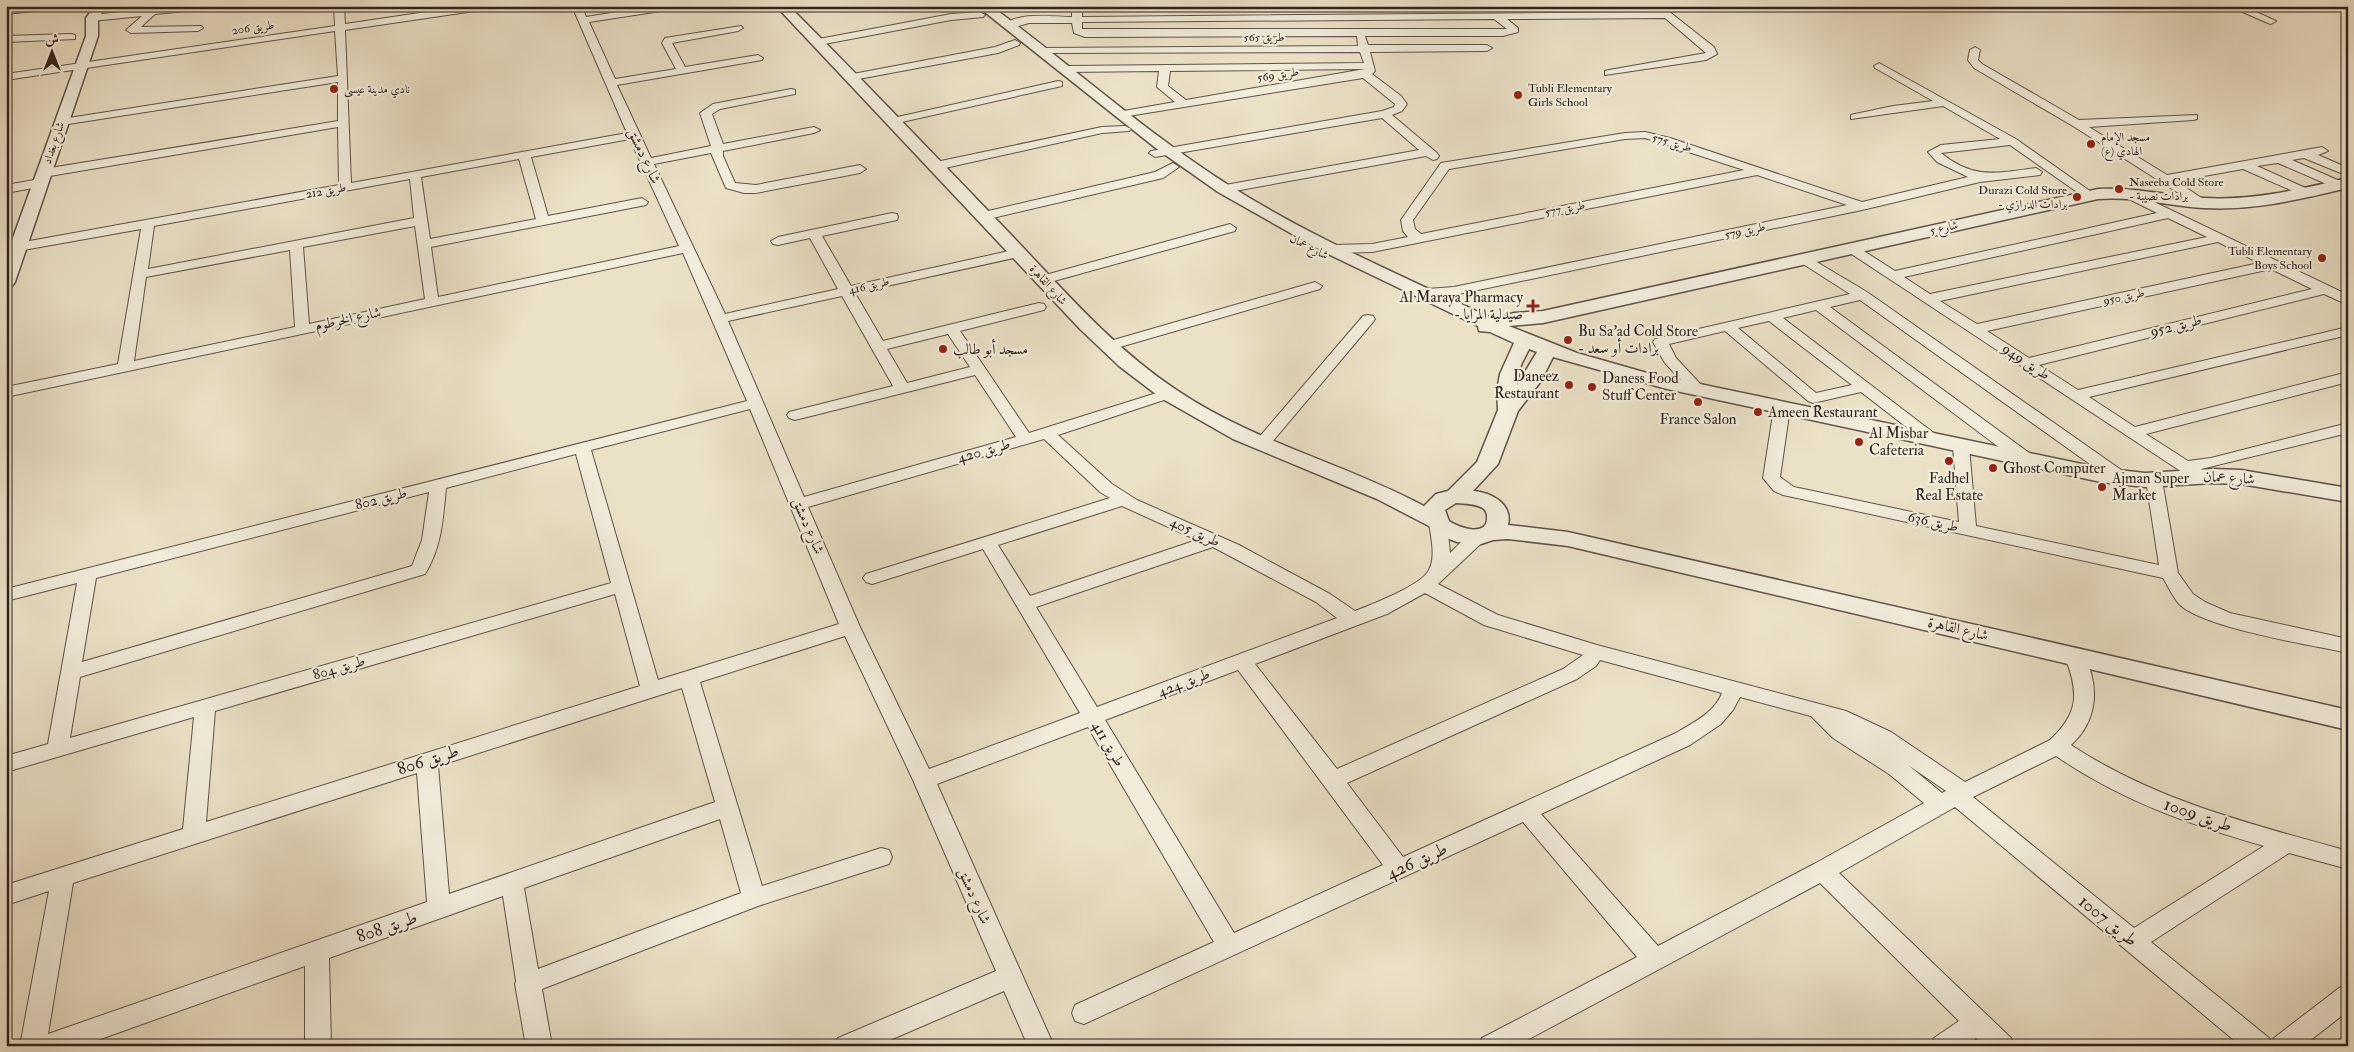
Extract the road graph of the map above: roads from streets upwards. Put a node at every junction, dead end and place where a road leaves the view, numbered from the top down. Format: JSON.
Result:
{"nodes":[{"id":1,"x":54,"y":6,"type":"edge"},
{"id":2,"x":101,"y":6,"type":"edge"},
{"id":3,"x":207,"y":6,"type":"edge"},
{"id":4,"x":339,"y":6,"type":"edge"},
{"id":5,"x":488,"y":6,"type":"edge"},
{"id":6,"x":674,"y":6,"type":"edge"},
{"id":7,"x":1028,"y":6,"type":"edge"},
{"id":8,"x":1077,"y":6,"type":"edge"},
{"id":9,"x":1166,"y":6,"type":"edge"},
{"id":10,"x":1260,"y":6,"type":"edge"},
{"id":11,"x":1350,"y":6,"type":"edge"},
{"id":12,"x":1476,"y":6,"type":"edge"},
{"id":13,"x":1655,"y":6,"type":"edge"},
{"id":14,"x":2234,"y":6,"type":"edge"},
{"id":15,"x":788,"y":7,"type":"edge"},
{"id":16,"x":642,"y":9,"type":"edge"},
{"id":17,"x":979,"y":9,"type":"edge"},
{"id":18,"x":6,"y":11,"type":"edge"},
{"id":19,"x":151,"y":13,"type":"junction"},
{"id":20,"x":580,"y":13,"type":"edge"},
{"id":21,"x":1665,"y":15,"type":"junction"},
{"id":22,"x":92,"y":18,"type":"junction"},
{"id":23,"x":1354,"y":18,"type":"junction"},
{"id":24,"x":1500,"y":18,"type":"junction"},
{"id":25,"x":1262,"y":19,"type":"junction"},
{"id":26,"x":1077,"y":20,"type":"junction"},
{"id":27,"x":1167,"y":20,"type":"junction"},
{"id":28,"x":2271,"y":21,"type":"dead end"},
{"id":29,"x":1008,"y":26,"type":"junction"},
{"id":30,"x":198,"y":28,"type":"dead end"},
{"id":31,"x":342,"y":28,"type":"junction"},
{"id":32,"x":738,"y":28,"type":"dead end"},
{"id":33,"x":1266,"y":34,"type":"junction"},
{"id":34,"x":1360,"y":34,"type":"junction"},
{"id":35,"x":1168,"y":35,"type":"junction"},
{"id":36,"x":71,"y":37,"type":"dead end"},
{"id":37,"x":6,"y":38,"type":"edge"},
{"id":38,"x":29,"y":38,"type":"junction"},
{"id":39,"x":819,"y":42,"type":"junction"},
{"id":40,"x":1015,"y":42,"type":"junction"},
{"id":41,"x":6,"y":48,"type":"edge"},
{"id":42,"x":1487,"y":48,"type":"dead end"},
{"id":43,"x":1365,"y":49,"type":"junction"},
{"id":44,"x":1042,"y":50,"type":"junction"},
{"id":45,"x":1169,"y":50,"type":"junction"},
{"id":46,"x":1268,"y":50,"type":"junction"},
{"id":47,"x":1976,"y":50,"type":"dead end"},
{"id":48,"x":758,"y":58,"type":"dead end"},
{"id":49,"x":82,"y":66,"type":"junction"},
{"id":50,"x":1879,"y":66,"type":"dead end"},
{"id":51,"x":1168,"y":67,"type":"junction"},
{"id":52,"x":1067,"y":69,"type":"junction"},
{"id":53,"x":1368,"y":70,"type":"junction"},
{"id":54,"x":682,"y":71,"type":"junction"},
{"id":55,"x":1609,"y":73,"type":"dead end"},
{"id":56,"x":6,"y":77,"type":"edge"},
{"id":57,"x":853,"y":77,"type":"junction"},
{"id":58,"x":344,"y":78,"type":"junction"},
{"id":59,"x":612,"y":83,"type":"junction"},
{"id":60,"x":1058,"y":84,"type":"dead end"},
{"id":61,"x":791,"y":92,"type":"dead end"},
{"id":62,"x":1943,"y":103,"type":"junction"},
{"id":63,"x":1184,"y":104,"type":"junction"},
{"id":64,"x":1384,"y":114,"type":"junction"},
{"id":65,"x":1855,"y":117,"type":"dead end"},
{"id":66,"x":2193,"y":117,"type":"dead end"},
{"id":67,"x":893,"y":121,"type":"junction"},
{"id":68,"x":1124,"y":121,"type":"junction"},
{"id":69,"x":62,"y":122,"type":"junction"},
{"id":70,"x":344,"y":123,"type":"junction"},
{"id":71,"x":2077,"y":124,"type":"junction"},
{"id":72,"x":814,"y":130,"type":"dead end"},
{"id":73,"x":634,"y":135,"type":"junction"},
{"id":74,"x":2012,"y":141,"type":"junction"},
{"id":75,"x":717,"y":148,"type":"junction"},
{"id":76,"x":2322,"y":151,"type":"dead end"},
{"id":77,"x":1162,"y":152,"type":"junction"},
{"id":78,"x":1428,"y":152,"type":"junction"},
{"id":79,"x":2305,"y":154,"type":"junction"},
{"id":80,"x":524,"y":155,"type":"junction"},
{"id":81,"x":2280,"y":159,"type":"junction"},
{"id":82,"x":647,"y":162,"type":"junction"},
{"id":83,"x":2245,"y":165,"type":"junction"},
{"id":84,"x":936,"y":166,"type":"junction"},
{"id":85,"x":1445,"y":166,"type":"junction"},
{"id":86,"x":1173,"y":167,"type":"junction"},
{"id":87,"x":860,"y":169,"type":"dead end"},
{"id":88,"x":1758,"y":171,"type":"junction"},
{"id":89,"x":2036,"y":172,"type":"dead end"},
{"id":90,"x":415,"y":175,"type":"junction"},
{"id":91,"x":42,"y":178,"type":"junction"},
{"id":92,"x":1980,"y":178,"type":"junction"},
{"id":93,"x":2167,"y":180,"type":"junction"},
{"id":94,"x":2345,"y":180,"type":"edge"},
{"id":95,"x":345,"y":188,"type":"junction"},
{"id":96,"x":1224,"y":188,"type":"junction"},
{"id":97,"x":6,"y":189,"type":"edge"},
{"id":98,"x":2127,"y":193,"type":"junction"},
{"id":99,"x":2306,"y":193,"type":"junction"},
{"id":100,"x":2091,"y":196,"type":"junction"},
{"id":101,"x":642,"y":202,"type":"dead end"},
{"id":102,"x":2203,"y":203,"type":"junction"},
{"id":103,"x":1862,"y":206,"type":"junction"},
{"id":104,"x":2169,"y":214,"type":"junction"},
{"id":105,"x":984,"y":216,"type":"junction"},
{"id":106,"x":892,"y":217,"type":"dead end"},
{"id":107,"x":421,"y":221,"type":"junction"},
{"id":108,"x":543,"y":221,"type":"junction"},
{"id":109,"x":148,"y":224,"type":"junction"},
{"id":110,"x":1230,"y":228,"type":"dead end"},
{"id":111,"x":814,"y":234,"type":"junction"},
{"id":112,"x":1418,"y":238,"type":"junction"},
{"id":113,"x":2220,"y":238,"type":"junction"},
{"id":114,"x":778,"y":241,"type":"dead end"},
{"id":115,"x":13,"y":242,"type":"edge"},
{"id":116,"x":296,"y":244,"type":"junction"},
{"id":117,"x":424,"y":244,"type":"junction"},
{"id":118,"x":688,"y":248,"type":"junction"},
{"id":119,"x":1372,"y":248,"type":"junction"},
{"id":120,"x":1334,"y":249,"type":"junction"},
{"id":121,"x":1851,"y":249,"type":"junction"},
{"id":122,"x":1018,"y":253,"type":"junction"},
{"id":123,"x":1805,"y":259,"type":"junction"},
{"id":124,"x":1361,"y":262,"type":"junction"},
{"id":125,"x":2273,"y":264,"type":"junction"},
{"id":126,"x":140,"y":274,"type":"junction"},
{"id":127,"x":1892,"y":276,"type":"junction"},
{"id":128,"x":1043,"y":280,"type":"junction"},
{"id":129,"x":6,"y":282,"type":"edge"},
{"id":130,"x":1315,"y":286,"type":"dead end"},
{"id":131,"x":2325,"y":290,"type":"junction"},
{"id":132,"x":846,"y":291,"type":"junction"},
{"id":133,"x":1862,"y":295,"type":"junction"},
{"id":134,"x":1450,"y":297,"type":"junction"},
{"id":135,"x":1928,"y":299,"type":"junction"},
{"id":136,"x":2348,"y":301,"type":"edge"},
{"id":137,"x":432,"y":302,"type":"junction"},
{"id":138,"x":1818,"y":305,"type":"junction"},
{"id":139,"x":1039,"y":307,"type":"dead end"},
{"id":140,"x":1772,"y":316,"type":"junction"},
{"id":141,"x":1543,"y":317,"type":"junction"},
{"id":142,"x":720,"y":319,"type":"junction"},
{"id":143,"x":1368,"y":319,"type":"dead end"},
{"id":144,"x":1727,"y":326,"type":"junction"},
{"id":145,"x":1485,"y":327,"type":"junction"},
{"id":146,"x":302,"y":329,"type":"junction"},
{"id":147,"x":952,"y":329,"type":"junction"},
{"id":148,"x":1975,"y":329,"type":"junction"},
{"id":149,"x":2348,"y":331,"type":"edge"},
{"id":150,"x":1514,"y":342,"type":"junction"},
{"id":151,"x":1108,"y":346,"type":"junction"},
{"id":152,"x":878,"y":348,"type":"junction"},
{"id":153,"x":1544,"y":355,"type":"junction"},
{"id":154,"x":2027,"y":363,"type":"junction"},
{"id":155,"x":125,"y":366,"type":"junction"},
{"id":156,"x":979,"y":369,"type":"junction"},
{"id":157,"x":2348,"y":377,"type":"edge"},
{"id":158,"x":1865,"y":387,"type":"junction"},
{"id":159,"x":902,"y":388,"type":"junction"},
{"id":160,"x":1698,"y":390,"type":"junction"},
{"id":161,"x":7,"y":391,"type":"edge"},
{"id":162,"x":1168,"y":394,"type":"junction"},
{"id":163,"x":2077,"y":395,"type":"junction"},
{"id":164,"x":756,"y":402,"type":"junction"},
{"id":165,"x":1811,"y":406,"type":"junction"},
{"id":166,"x":1782,"y":408,"type":"junction"},
{"id":167,"x":1508,"y":410,"type":"junction"},
{"id":168,"x":794,"y":415,"type":"dead end"},
{"id":169,"x":2348,"y":428,"type":"edge"},
{"id":170,"x":2134,"y":432,"type":"junction"},
{"id":171,"x":1047,"y":433,"type":"junction"},
{"id":172,"x":1025,"y":439,"type":"junction"},
{"id":173,"x":1933,"y":440,"type":"junction"},
{"id":174,"x":1260,"y":445,"type":"junction"},
{"id":175,"x":582,"y":447,"type":"junction"},
{"id":176,"x":1961,"y":447,"type":"junction"},
{"id":177,"x":2030,"y":462,"type":"junction"},
{"id":178,"x":1487,"y":464,"type":"junction"},
{"id":179,"x":2193,"y":471,"type":"junction"},
{"id":180,"x":2121,"y":478,"type":"junction"},
{"id":181,"x":2154,"y":480,"type":"junction"},
{"id":182,"x":438,"y":485,"type":"junction"},
{"id":183,"x":1368,"y":487,"type":"junction"},
{"id":184,"x":2347,"y":496,"type":"edge"},
{"id":185,"x":1450,"y":497,"type":"junction"},
{"id":186,"x":1125,"y":499,"type":"junction"},
{"id":187,"x":799,"y":504,"type":"junction"},
{"id":188,"x":1493,"y":507,"type":"junction"},
{"id":189,"x":1437,"y":522,"type":"junction"},
{"id":190,"x":1968,"y":530,"type":"junction"},
{"id":191,"x":1485,"y":535,"type":"junction"},
{"id":192,"x":1568,"y":539,"type":"junction"},
{"id":193,"x":1215,"y":540,"type":"junction"},
{"id":194,"x":988,"y":542,"type":"junction"},
{"id":195,"x":2169,"y":573,"type":"junction"},
{"id":196,"x":88,"y":574,"type":"junction"},
{"id":197,"x":872,"y":578,"type":"dead end"},
{"id":198,"x":1431,"y":579,"type":"junction"},
{"id":199,"x":621,"y":586,"type":"junction"},
{"id":200,"x":6,"y":595,"type":"edge"},
{"id":201,"x":1024,"y":604,"type":"junction"},
{"id":202,"x":1352,"y":619,"type":"junction"},
{"id":203,"x":850,"y":627,"type":"junction"},
{"id":204,"x":2348,"y":646,"type":"edge"},
{"id":205,"x":1596,"y":652,"type":"junction"},
{"id":206,"x":2075,"y":657,"type":"junction"},
{"id":207,"x":1242,"y":661,"type":"junction"},
{"id":208,"x":70,"y":673,"type":"junction"},
{"id":209,"x":689,"y":678,"type":"junction"},
{"id":210,"x":1734,"y":688,"type":"junction"},
{"id":211,"x":651,"y":690,"type":"junction"},
{"id":212,"x":205,"y":707,"type":"junction"},
{"id":213,"x":1092,"y":717,"type":"junction"},
{"id":214,"x":2348,"y":720,"type":"edge"},
{"id":215,"x":2057,"y":746,"type":"junction"},
{"id":216,"x":57,"y":750,"type":"junction"},
{"id":217,"x":427,"y":761,"type":"junction"},
{"id":218,"x":6,"y":764,"type":"edge"},
{"id":219,"x":924,"y":780,"type":"junction"},
{"id":220,"x":1333,"y":780,"type":"junction"},
{"id":221,"x":1954,"y":798,"type":"junction"},
{"id":222,"x":727,"y":807,"type":"junction"},
{"id":223,"x":1526,"y":811,"type":"junction"},
{"id":224,"x":194,"y":835,"type":"junction"},
{"id":225,"x":2287,"y":843,"type":"junction"},
{"id":226,"x":881,"y":857,"type":"dead end"},
{"id":227,"x":2348,"y":860,"type":"edge"},
{"id":228,"x":1399,"y":869,"type":"junction"},
{"id":229,"x":1822,"y":871,"type":"junction"},
{"id":230,"x":63,"y":876,"type":"junction"},
{"id":231,"x":512,"y":883,"type":"junction"},
{"id":232,"x":6,"y":895,"type":"edge"},
{"id":233,"x":754,"y":898,"type":"junction"},
{"id":234,"x":439,"y":909,"type":"junction"},
{"id":235,"x":2133,"y":941,"type":"junction"},
{"id":236,"x":1230,"y":947,"type":"junction"},
{"id":237,"x":317,"y":951,"type":"junction"},
{"id":238,"x":1654,"y":959,"type":"junction"},
{"id":239,"x":1010,"y":977,"type":"junction"},
{"id":240,"x":527,"y":984,"type":"junction"},
{"id":241,"x":2348,"y":996,"type":"edge"},
{"id":242,"x":1084,"y":1013,"type":"dead end"},
{"id":243,"x":1978,"y":1023,"type":"junction"},
{"id":244,"x":34,"y":1046,"type":"edge"},
{"id":245,"x":47,"y":1046,"type":"edge"},
{"id":246,"x":318,"y":1046,"type":"edge"},
{"id":247,"x":539,"y":1046,"type":"edge"},
{"id":248,"x":847,"y":1046,"type":"edge"},
{"id":249,"x":1041,"y":1046,"type":"edge"},
{"id":250,"x":1491,"y":1046,"type":"edge"},
{"id":251,"x":1943,"y":1046,"type":"edge"},
{"id":252,"x":2002,"y":1046,"type":"edge"},
{"id":253,"x":2260,"y":1046,"type":"edge"},
{"id":254,"x":2283,"y":1046,"type":"edge"}],
"edges":[{"from":1,"to":18,"type":"street"},
{"from":2,"to":22,"type":"street"},
{"from":3,"to":19,"type":"street"},
{"from":4,"to":31,"type":"street"},
{"from":5,"to":31,"type":"street","name":"طريق 206"},
{"from":6,"to":16,"type":"street"},
{"from":7,"to":17,"type":"street"},
{"from":8,"to":26,"type":"street"},
{"from":9,"to":27,"type":"street"},
{"from":10,"to":25,"type":"street"},
{"from":11,"to":23,"type":"street"},
{"from":12,"to":24,"type":"street"},
{"from":13,"to":21,"type":"street"},
{"from":14,"to":28,"type":"street"},
{"from":15,"to":39,"type":"street","name":"شارع القاهرة"},
{"from":16,"to":20,"type":"street"},
{"from":17,"to":29,"type":"street","name":"شارع عمان"},
{"from":17,"to":39,"type":"street"},
{"from":17,"to":40,"type":"street","name":"شارع عمان"},
{"from":19,"to":22,"type":"street"},
{"from":19,"to":30,"type":"street"},
{"from":20,"to":59,"type":"street","name":"شارع دمشق"},
{"from":21,"to":24,"type":"street"},
{"from":21,"to":55,"type":"street"},
{"from":22,"to":49,"type":"street","name":"شارع بغداد"},
{"from":23,"to":24,"type":"street"},
{"from":23,"to":25,"type":"street"},
{"from":23,"to":34,"type":"street"},
{"from":24,"to":34,"type":"street"},
{"from":25,"to":27,"type":"street"},
{"from":25,"to":33,"type":"street"},
{"from":26,"to":27,"type":"street"},
{"from":26,"to":29,"type":"street"},
{"from":26,"to":35,"type":"street"},
{"from":27,"to":35,"type":"street"},
{"from":29,"to":44,"type":"street","name":"شارع عمان"},
{"from":31,"to":49,"type":"street","name":"طريق 206"},
{"from":31,"to":58,"type":"street"},
{"from":32,"to":54,"type":"street"},
{"from":33,"to":34,"type":"street"},
{"from":33,"to":35,"type":"street"},
{"from":33,"to":46,"type":"street"},
{"from":34,"to":43,"type":"street"},
{"from":35,"to":45,"type":"street"},
{"from":36,"to":38,"type":"street"},
{"from":37,"to":38,"type":"street"},
{"from":38,"to":41,"type":"street"},
{"from":39,"to":57,"type":"street","name":"شارع القاهرة"},
{"from":40,"to":57,"type":"street"},
{"from":40,"to":68,"type":"street","name":"شارع عمان"},
{"from":42,"to":43,"type":"street","name":"طريق 565"},
{"from":43,"to":46,"type":"street","name":"طريق 565"},
{"from":43,"to":53,"type":"street"},
{"from":44,"to":45,"type":"street","name":"طريق 565"},
{"from":44,"to":52,"type":"street","name":"شارع عمان"},
{"from":45,"to":46,"type":"street","name":"طريق 565"},
{"from":45,"to":51,"type":"street"},
{"from":47,"to":71,"type":"street"},
{"from":48,"to":54,"type":"street"},
{"from":49,"to":56,"type":"street","name":"طريق 206"},
{"from":49,"to":69,"type":"street","name":"شارع بغداد"},
{"from":50,"to":62,"type":"street"},
{"from":51,"to":52,"type":"street"},
{"from":51,"to":53,"type":"street"},
{"from":51,"to":63,"type":"street"},
{"from":52,"to":68,"type":"street","name":"شارع عمان"},
{"from":53,"to":63,"type":"street","name":"طريق 569"},
{"from":53,"to":64,"type":"street"},
{"from":54,"to":59,"type":"street"},
{"from":57,"to":67,"type":"street","name":"شارع القاهرة"},
{"from":58,"to":69,"type":"street"},
{"from":58,"to":70,"type":"street"},
{"from":59,"to":73,"type":"street","name":"شارع دمشق"},
{"from":60,"to":67,"type":"street"},
{"from":61,"to":75,"type":"street"},
{"from":62,"to":65,"type":"street"},
{"from":62,"to":74,"type":"street"},
{"from":63,"to":68,"type":"street","name":"طريق 569"},
{"from":64,"to":77,"type":"street"},
{"from":64,"to":78,"type":"street"},
{"from":66,"to":71,"type":"street"},
{"from":67,"to":84,"type":"street","name":"شارع القاهرة"},
{"from":68,"to":77,"type":"street","name":"شارع عمان"},
{"from":68,"to":84,"type":"street","name":"طريق 569"},
{"from":69,"to":91,"type":"street","name":"شارع بغداد"},
{"from":70,"to":91,"type":"street"},
{"from":70,"to":95,"type":"street"},
{"from":71,"to":93,"type":"street"},
{"from":72,"to":75,"type":"street"},
{"from":73,"to":80,"type":"street","name":"طريق 212"},
{"from":73,"to":82,"type":"street","name":"شارع دمشق"},
{"from":74,"to":92,"type":"street"},
{"from":74,"to":100,"type":"street"},
{"from":75,"to":82,"type":"street"},
{"from":75,"to":87,"type":"street"},
{"from":76,"to":79,"type":"street"},
{"from":77,"to":86,"type":"street","name":"شارع عمان"},
{"from":77,"to":96,"type":"street","name":"شارع عمان"},
{"from":78,"to":85,"type":"street"},
{"from":78,"to":96,"type":"street"},
{"from":79,"to":81,"type":"street"},
{"from":79,"to":94,"type":"street"},
{"from":80,"to":90,"type":"street","name":"طريق 212"},
{"from":80,"to":108,"type":"street"},
{"from":81,"to":83,"type":"street"},
{"from":81,"to":94,"type":"street"},
{"from":82,"to":118,"type":"street","name":"شارع دمشق"},
{"from":83,"to":93,"type":"street"},
{"from":83,"to":99,"type":"street"},
{"from":84,"to":105,"type":"street","name":"شارع القاهرة"},
{"from":85,"to":88,"type":"street","name":"طريق 575"},
{"from":85,"to":112,"type":"street"},
{"from":86,"to":105,"type":"street"},
{"from":86,"to":145,"type":"street","name":"شارع عمان"},
{"from":88,"to":103,"type":"street","name":"طريق 575"},
{"from":88,"to":112,"type":"street","name":"طريق 577"},
{"from":89,"to":92,"type":"street","name":"طريق 579"},
{"from":90,"to":95,"type":"street","name":"طريق 212"},
{"from":90,"to":107,"type":"street"},
{"from":91,"to":97,"type":"street"},
{"from":91,"to":115,"type":"street","name":"شارع بغداد"},
{"from":92,"to":103,"type":"street","name":"طريق 579"},
{"from":93,"to":102,"type":"street"},
{"from":94,"to":99,"type":"street","name":"شارع 5"},
{"from":95,"to":109,"type":"street","name":"طريق 212"},
{"from":96,"to":120,"type":"street","name":"شارع عمان"},
{"from":98,"to":100,"type":"street","name":"شارع 5"},
{"from":98,"to":102,"type":"street","name":"شارع 5"},
{"from":98,"to":104,"type":"street"},
{"from":99,"to":102,"type":"street","name":"شارع 5"},
{"from":100,"to":121,"type":"street","name":"شارع 5"},
{"from":101,"to":108,"type":"street"},
{"from":103,"to":134,"type":"street","name":"طريق 579"},
{"from":104,"to":113,"type":"street"},
{"from":104,"to":127,"type":"street"},
{"from":105,"to":122,"type":"street","name":"شارع القاهرة"},
{"from":106,"to":111,"type":"street"},
{"from":107,"to":116,"type":"street"},
{"from":107,"to":117,"type":"street"},
{"from":108,"to":117,"type":"street"},
{"from":109,"to":115,"type":"street","name":"طريق 212"},
{"from":109,"to":126,"type":"street"},
{"from":110,"to":128,"type":"street"},
{"from":111,"to":114,"type":"street"},
{"from":111,"to":132,"type":"street"},
{"from":112,"to":119,"type":"street","name":"طريق 577"},
{"from":113,"to":125,"type":"street"},
{"from":113,"to":135,"type":"street"},
{"from":115,"to":129,"type":"street","name":"شارع بغداد"},
{"from":116,"to":126,"type":"street"},
{"from":116,"to":146,"type":"street"},
{"from":117,"to":137,"type":"street"},
{"from":118,"to":137,"type":"street","name":"شارع الخرطوم"},
{"from":118,"to":142,"type":"street","name":"شارع دمشق"},
{"from":119,"to":120,"type":"street","name":"طريق 577"},
{"from":119,"to":124,"type":"street"},
{"from":120,"to":124,"type":"street","name":"شارع عمان"},
{"from":121,"to":123,"type":"street","name":"شارع 5"},
{"from":121,"to":127,"type":"street","name":"طريق 949"},
{"from":122,"to":128,"type":"street","name":"شارع القاهرة"},
{"from":122,"to":132,"type":"street","name":"طريق 416"},
{"from":123,"to":133,"type":"street"},
{"from":123,"to":141,"type":"street","name":"شارع 5"},
{"from":124,"to":134,"type":"street","name":"شارع عمان"},
{"from":125,"to":131,"type":"street"},
{"from":125,"to":148,"type":"street","name":"طريق 950"},
{"from":126,"to":155,"type":"street"},
{"from":127,"to":135,"type":"street","name":"طريق 949"},
{"from":128,"to":151,"type":"street","name":"شارع القاهرة"},
{"from":130,"to":151,"type":"street"},
{"from":131,"to":136,"type":"street"},
{"from":131,"to":154,"type":"street","name":"طريق 952"},
{"from":132,"to":142,"type":"street","name":"طريق 416"},
{"from":132,"to":152,"type":"street"},
{"from":133,"to":138,"type":"street"},
{"from":133,"to":180,"type":"street"},
{"from":134,"to":145,"type":"street","name":"شارع عمان"},
{"from":135,"to":148,"type":"street","name":"طريق 949"},
{"from":137,"to":146,"type":"street","name":"شارع الخرطوم"},
{"from":138,"to":140,"type":"street"},
{"from":138,"to":177,"type":"street"},
{"from":139,"to":147,"type":"street"},
{"from":140,"to":144,"type":"street"},
{"from":140,"to":158,"type":"street"},
{"from":141,"to":145,"type":"street","name":"شارع 5"},
{"from":141,"to":150,"type":"street","name":"شارع 5"},
{"from":142,"to":164,"type":"street","name":"شارع دمشق"},
{"from":143,"to":174,"type":"street"},
{"from":144,"to":160,"type":"street"},
{"from":144,"to":165,"type":"street"},
{"from":145,"to":150,"type":"street","name":"شارع عمان"},
{"from":146,"to":155,"type":"street","name":"شارع الخرطوم"},
{"from":147,"to":152,"type":"street"},
{"from":147,"to":156,"type":"street"},
{"from":148,"to":154,"type":"street","name":"طريق 949"},
{"from":149,"to":163,"type":"street"},
{"from":150,"to":153,"type":"street","name":"شارع عمان"},
{"from":150,"to":167,"type":"street"},
{"from":151,"to":162,"type":"street","name":"شارع القاهرة"},
{"from":152,"to":159,"type":"street"},
{"from":153,"to":160,"type":"street","name":"شارع عمان"},
{"from":153,"to":167,"type":"street"},
{"from":154,"to":163,"type":"street","name":"طريق 949"},
{"from":155,"to":161,"type":"street","name":"شارع الخرطوم"},
{"from":156,"to":159,"type":"street"},
{"from":156,"to":172,"type":"street"},
{"from":157,"to":170,"type":"street"},
{"from":158,"to":165,"type":"street"},
{"from":158,"to":173,"type":"street"},
{"from":159,"to":168,"type":"street"},
{"from":160,"to":166,"type":"street","name":"شارع عمان"},
{"from":162,"to":171,"type":"street","name":"طريق 420"},
{"from":162,"to":174,"type":"street","name":"شارع القاهرة"},
{"from":163,"to":170,"type":"street","name":"طريق 949"},
{"from":164,"to":175,"type":"street","name":"طريق 802"},
{"from":164,"to":187,"type":"street","name":"شارع دمشق"},
{"from":165,"to":166,"type":"street","name":"شارع عمان"},
{"from":165,"to":173,"type":"street","name":"شارع عمان"},
{"from":166,"to":190,"type":"street","name":"طريق 636"},
{"from":167,"to":178,"type":"street"},
{"from":169,"to":179,"type":"street"},
{"from":170,"to":179,"type":"street","name":"طريق 949"},
{"from":171,"to":172,"type":"street","name":"طريق 420"},
{"from":171,"to":186,"type":"street","name":"طريق 405"},
{"from":172,"to":187,"type":"street","name":"طريق 420"},
{"from":173,"to":176,"type":"street","name":"شارع عمان"},
{"from":174,"to":183,"type":"street","name":"شارع القاهرة"},
{"from":175,"to":182,"type":"street","name":"طريق 802"},
{"from":175,"to":199,"type":"street"},
{"from":176,"to":177,"type":"street","name":"شارع عمان"},
{"from":176,"to":190,"type":"street"},
{"from":177,"to":180,"type":"street","name":"شارع عمان"},
{"from":178,"to":185,"type":"street"},
{"from":178,"to":188,"type":"street"},
{"from":179,"to":181,"type":"street","name":"شارع عمان"},
{"from":179,"to":184,"type":"street","name":"شارع عمان"},
{"from":180,"to":181,"type":"street","name":"شارع عمان"},
{"from":181,"to":195,"type":"street"},
{"from":182,"to":196,"type":"street","name":"طريق 802"},
{"from":182,"to":208,"type":"street"},
{"from":183,"to":185,"type":"street","name":"شارع القاهرة"},
{"from":183,"to":189,"type":"street","name":"شارع القاهرة"},
{"from":185,"to":188,"type":"street","name":"شارع القاهرة"},
{"from":185,"to":189,"type":"street"},
{"from":186,"to":193,"type":"street","name":"طريق 405"},
{"from":186,"to":194,"type":"street"},
{"from":187,"to":203,"type":"street","name":"شارع دمشق"},
{"from":188,"to":191,"type":"street"},
{"from":188,"to":192,"type":"street","name":"شارع القاهرة"},
{"from":189,"to":191,"type":"street","name":"شارع القاهرة"},
{"from":189,"to":198,"type":"street"},
{"from":190,"to":195,"type":"street","name":"طريق 636"},
{"from":191,"to":192,"type":"street","name":"شارع القاهرة"},
{"from":191,"to":198,"type":"street","name":"طريق 424"},
{"from":192,"to":206,"type":"street","name":"شارع القاهرة"},
{"from":193,"to":201,"type":"street"},
{"from":193,"to":202,"type":"street","name":"طريق 405"},
{"from":194,"to":197,"type":"street"},
{"from":194,"to":201,"type":"street","name":"طريق 411"},
{"from":195,"to":204,"type":"street"},
{"from":196,"to":200,"type":"street","name":"طريق 802"},
{"from":196,"to":208,"type":"street"},
{"from":198,"to":202,"type":"street","name":"طريق 424"},
{"from":198,"to":205,"type":"street","name":"طريق 1007"},
{"from":199,"to":211,"type":"street"},
{"from":199,"to":212,"type":"street","name":"طريق 804"},
{"from":201,"to":213,"type":"street","name":"طريق 411"},
{"from":202,"to":207,"type":"street","name":"طريق 424"},
{"from":203,"to":209,"type":"street","name":"طريق 806"},
{"from":203,"to":219,"type":"street","name":"شارع دمشق"},
{"from":205,"to":210,"type":"street","name":"طريق 1007"},
{"from":205,"to":220,"type":"street"},
{"from":206,"to":214,"type":"street","name":"شارع القاهرة"},
{"from":206,"to":215,"type":"street"},
{"from":207,"to":213,"type":"street","name":"طريق 424"},
{"from":207,"to":220,"type":"street"},
{"from":208,"to":216,"type":"street"},
{"from":209,"to":211,"type":"street","name":"طريق 806"},
{"from":209,"to":222,"type":"street"},
{"from":210,"to":221,"type":"street","name":"طريق 1007"},
{"from":210,"to":223,"type":"street","name":"طريق 426"},
{"from":211,"to":217,"type":"street","name":"طريق 806"},
{"from":212,"to":216,"type":"street","name":"طريق 804"},
{"from":212,"to":224,"type":"street"},
{"from":213,"to":219,"type":"street","name":"طريق 424"},
{"from":213,"to":236,"type":"street","name":"طريق 411"},
{"from":215,"to":221,"type":"street"},
{"from":215,"to":225,"type":"street","name":"طريق 1009"},
{"from":216,"to":218,"type":"street","name":"طريق 804"},
{"from":217,"to":224,"type":"street","name":"طريق 806"},
{"from":217,"to":234,"type":"street"},
{"from":219,"to":239,"type":"street","name":"شارع دمشق"},
{"from":220,"to":228,"type":"street"},
{"from":221,"to":229,"type":"street"},
{"from":221,"to":235,"type":"street","name":"طريق 1007"},
{"from":222,"to":231,"type":"street","name":"طريق 808"},
{"from":222,"to":233,"type":"street"},
{"from":223,"to":228,"type":"street","name":"طريق 426"},
{"from":223,"to":238,"type":"street"},
{"from":224,"to":230,"type":"street","name":"طريق 806"},
{"from":225,"to":227,"type":"street","name":"طريق 1009"},
{"from":225,"to":235,"type":"street"},
{"from":226,"to":233,"type":"street"},
{"from":228,"to":236,"type":"street","name":"طريق 426"},
{"from":229,"to":238,"type":"street"},
{"from":229,"to":243,"type":"street"},
{"from":230,"to":232,"type":"street","name":"طريق 806"},
{"from":230,"to":244,"type":"street"},
{"from":231,"to":234,"type":"street","name":"طريق 808"},
{"from":231,"to":240,"type":"street"},
{"from":233,"to":240,"type":"street"},
{"from":234,"to":237,"type":"street","name":"طريق 808"},
{"from":235,"to":253,"type":"street","name":"طريق 1007"},
{"from":236,"to":242,"type":"street","name":"طريق 426"},
{"from":237,"to":245,"type":"street","name":"طريق 808"},
{"from":237,"to":246,"type":"street"},
{"from":238,"to":250,"type":"street"},
{"from":239,"to":248,"type":"street"},
{"from":239,"to":249,"type":"street","name":"شارع دمشق"},
{"from":240,"to":247,"type":"street"},
{"from":241,"to":254,"type":"street"},
{"from":243,"to":251,"type":"street"},
{"from":243,"to":252,"type":"street"}]}
